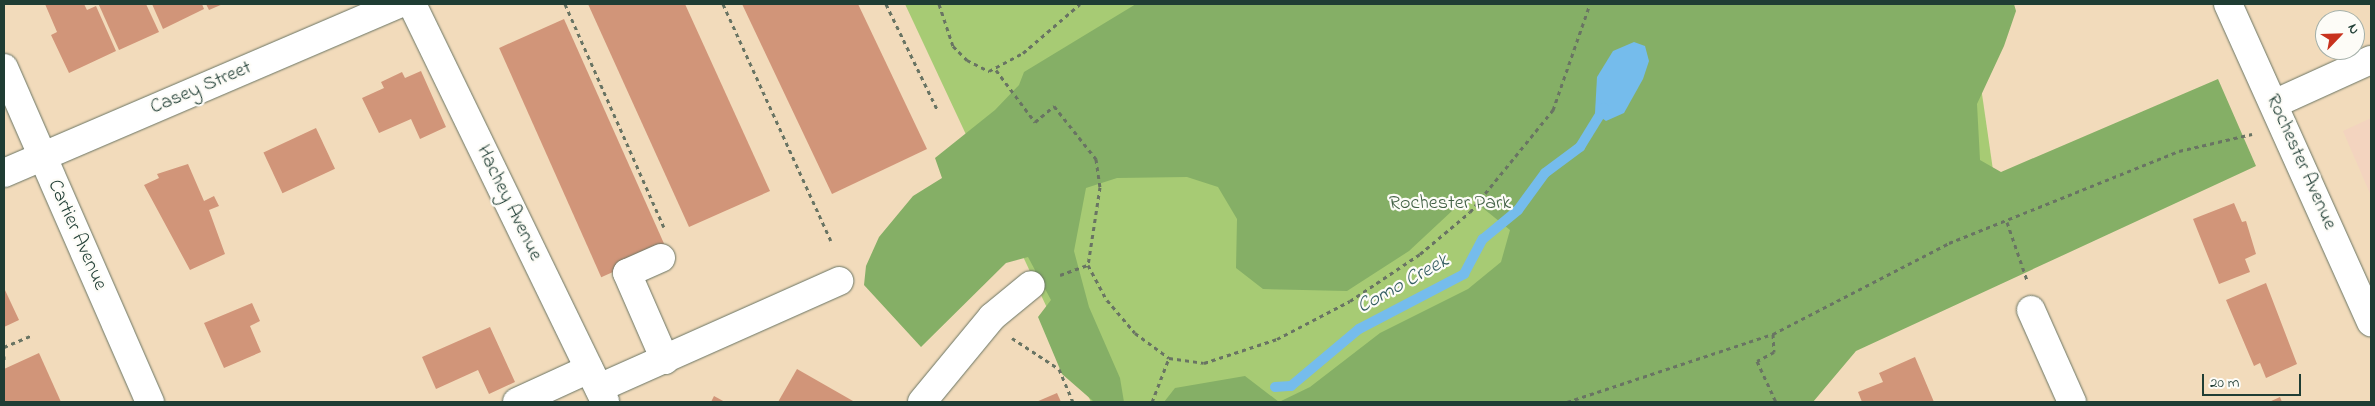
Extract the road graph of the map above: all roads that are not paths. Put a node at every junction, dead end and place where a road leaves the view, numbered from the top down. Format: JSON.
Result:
{"nodes":[{"id":1,"x":399,"y":4,"type":"edge"},
{"id":2,"x":412,"y":4,"type":"edge"},
{"id":3,"x":2228,"y":4,"type":"edge"},
{"id":4,"x":2371,"y":60,"type":"edge"},
{"id":5,"x":4,"y":68,"type":"edge"},
{"id":6,"x":2276,"y":103,"type":"junction"},
{"id":7,"x":42,"y":156,"type":"junction"},
{"id":8,"x":4,"y":173,"type":"edge"},
{"id":9,"x":661,"y":258,"type":"road end"},
{"id":10,"x":839,"y":281,"type":"dead end"},
{"id":11,"x":1031,"y":285,"type":"dead end"},
{"id":12,"x":2031,"y":310,"type":"road end"},
{"id":13,"x":2371,"y":322,"type":"edge"},
{"id":14,"x":665,"y":360,"type":"junction"},
{"id":15,"x":597,"y":387,"type":"edge"},
{"id":16,"x":150,"y":402,"type":"edge"},
{"id":17,"x":517,"y":402,"type":"edge"},
{"id":18,"x":922,"y":402,"type":"edge"},
{"id":19,"x":2072,"y":402,"type":"edge"}],
"edges":[{"from":1,"to":7,"type":"street","name":"Casey Street"},
{"from":2,"to":15,"type":"street","name":"Hachey Avenue"},
{"from":3,"to":6,"type":"street","name":"Rochester Avenue"},
{"from":4,"to":6,"type":"street"},
{"from":5,"to":7,"type":"street","name":"Cartier Avenue"},
{"from":6,"to":13,"type":"street","name":"Rochester Avenue"},
{"from":7,"to":8,"type":"street","name":"Casey Street"},
{"from":7,"to":16,"type":"street","name":"Cartier Avenue"},
{"from":9,"to":14,"type":"street"},
{"from":10,"to":14,"type":"street"},
{"from":11,"to":18,"type":"street"},
{"from":12,"to":19,"type":"street"},
{"from":14,"to":15,"type":"street"},
{"from":15,"to":17,"type":"street"}]}
